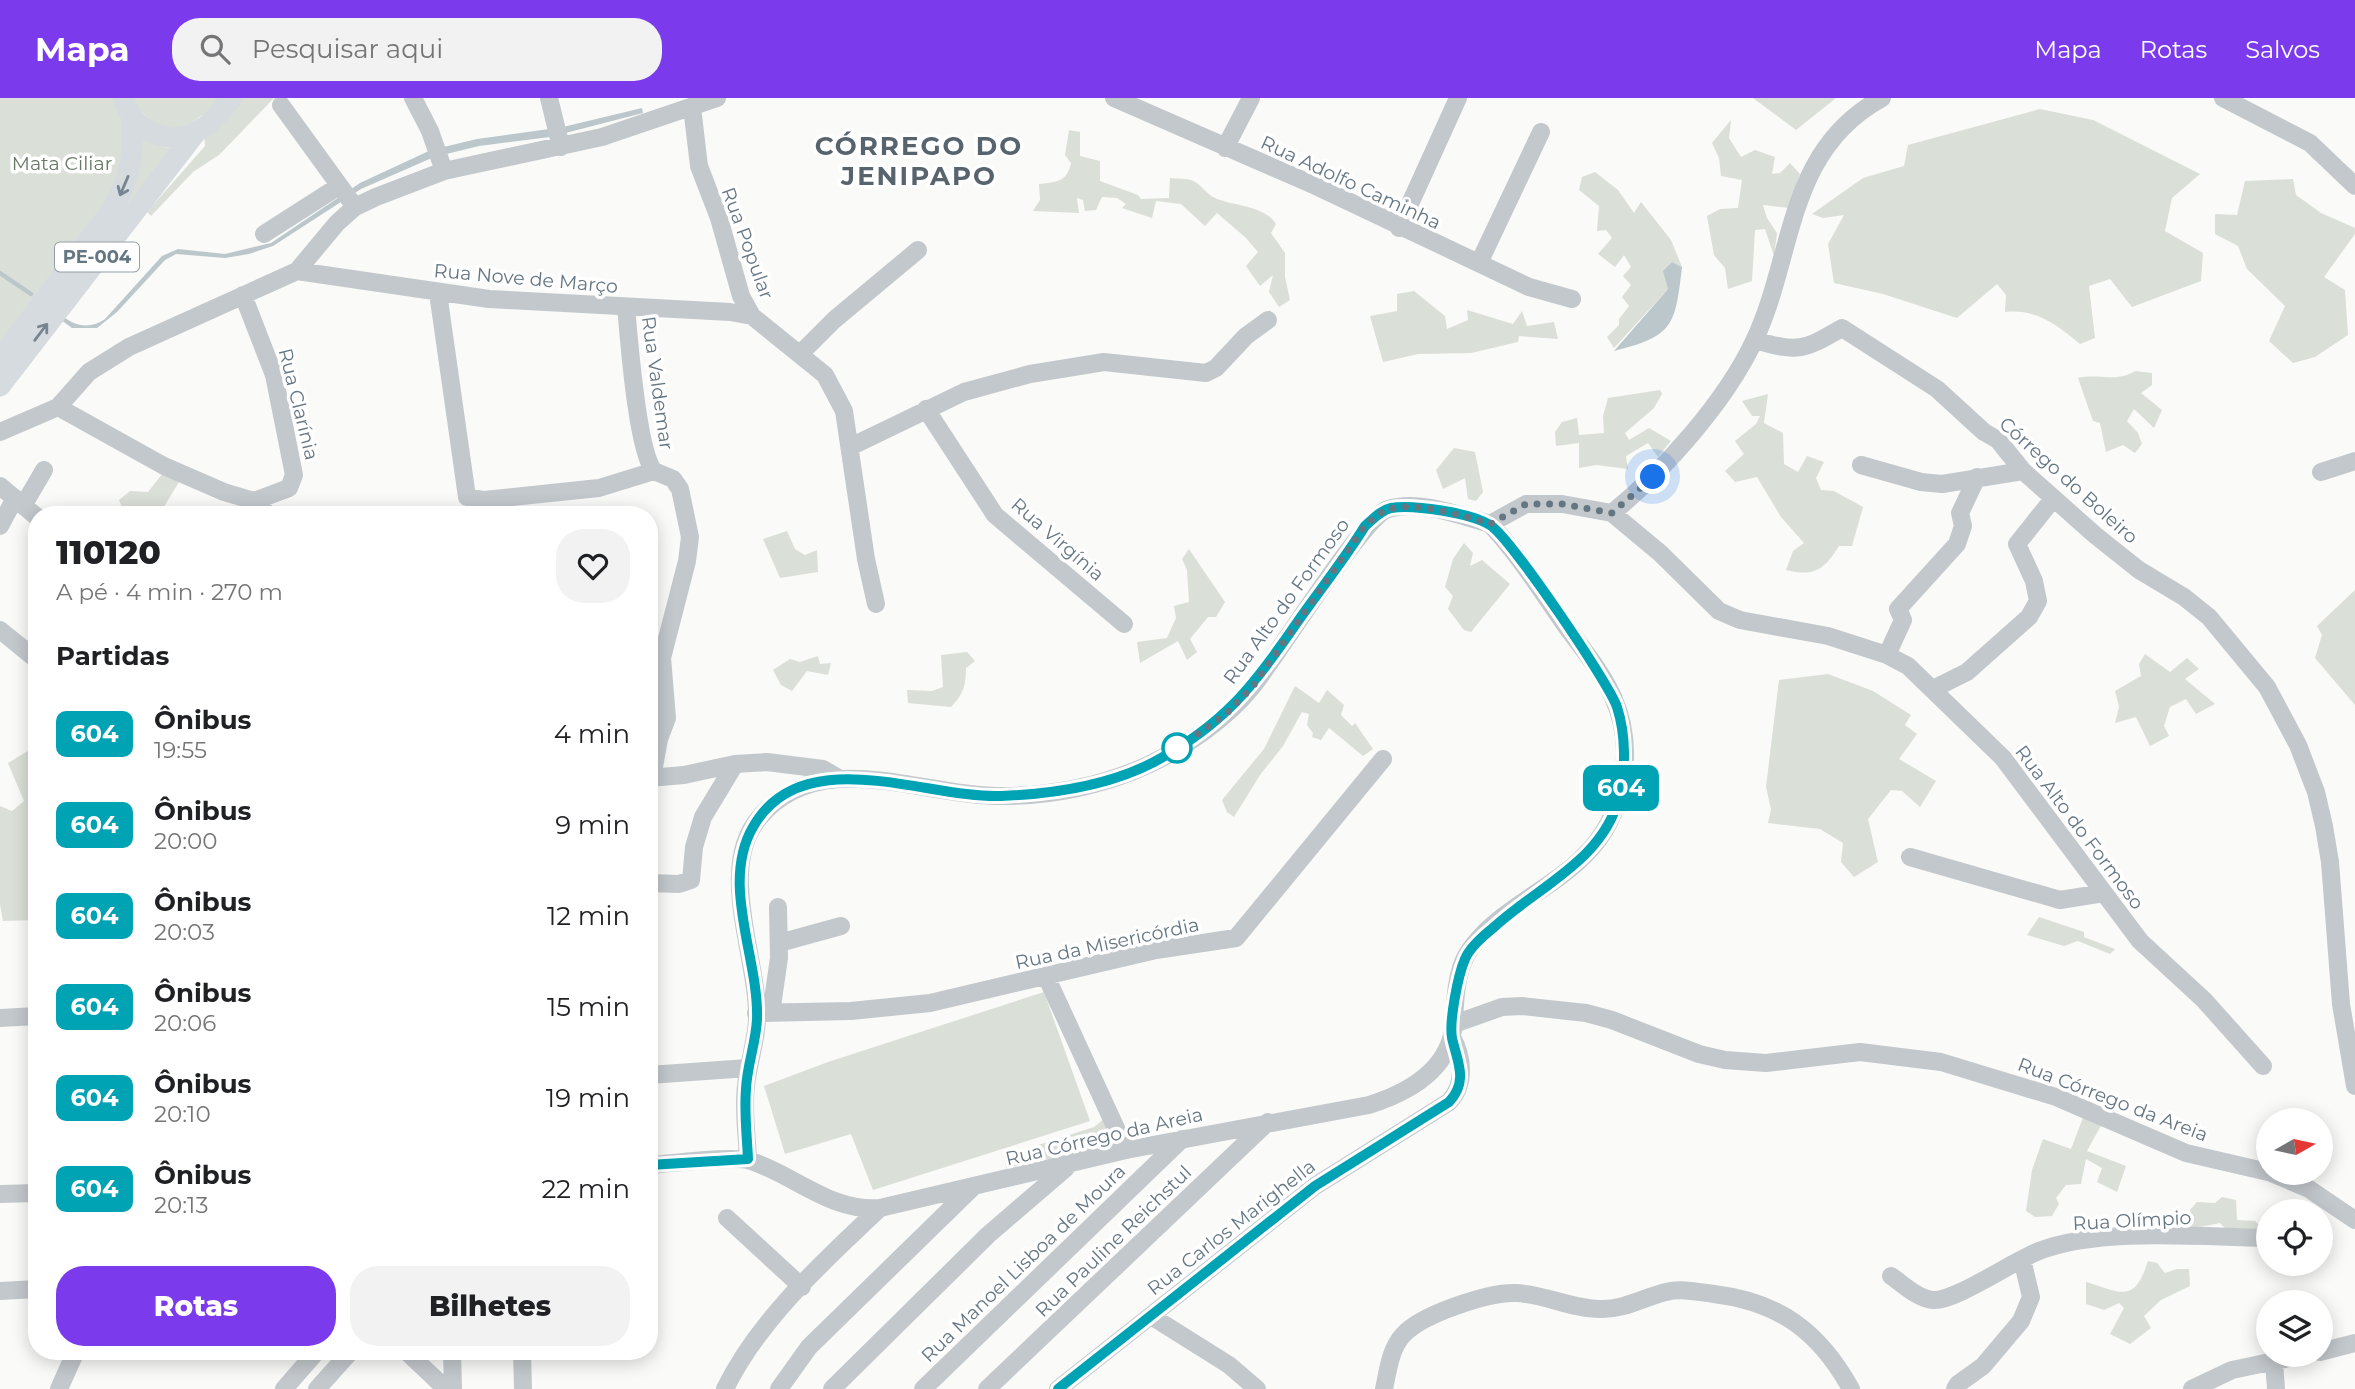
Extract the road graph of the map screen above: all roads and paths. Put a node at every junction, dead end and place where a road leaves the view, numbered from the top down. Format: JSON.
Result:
{"nodes":[{"id":1,"x":123,"y":98,"type":"edge"},
{"id":2,"x":232,"y":98,"type":"edge"},
{"id":3,"x":412,"y":98,"type":"edge"},
{"id":4,"x":549,"y":98,"type":"edge"},
{"id":5,"x":717,"y":98,"type":"edge"},
{"id":6,"x":1114,"y":98,"type":"edge"},
{"id":7,"x":1251,"y":98,"type":"edge"},
{"id":8,"x":1458,"y":98,"type":"edge"},
{"id":9,"x":1882,"y":98,"type":"edge"},
{"id":10,"x":2230,"y":99,"type":"edge"},
{"id":11,"x":281,"y":104,"type":"dead end"},
{"id":12,"x":1145,"y":104,"type":"edge"},
{"id":13,"x":692,"y":107,"type":"junction"},
{"id":14,"x":132,"y":119,"type":"junction"},
{"id":15,"x":197,"y":131,"type":"junction"},
{"id":16,"x":1541,"y":132,"type":"dead end"},
{"id":17,"x":561,"y":147,"type":"junction"},
{"id":18,"x":1225,"y":148,"type":"junction"},
{"id":19,"x":444,"y":171,"type":"junction"},
{"id":20,"x":339,"y":186,"type":"junction"},
{"id":21,"x":2355,"y":186,"type":"edge"},
{"id":22,"x":355,"y":207,"type":"junction"},
{"id":23,"x":1399,"y":228,"type":"junction"},
{"id":24,"x":264,"y":234,"type":"dead end"},
{"id":25,"x":918,"y":250,"type":"dead end"},
{"id":26,"x":1479,"y":263,"type":"junction"},
{"id":27,"x":297,"y":271,"type":"junction"},
{"id":28,"x":438,"y":293,"type":"junction"},
{"id":29,"x":243,"y":295,"type":"junction"},
{"id":30,"x":1572,"y":299,"type":"dead end"},
{"id":31,"x":626,"y":307,"type":"junction"},
{"id":32,"x":752,"y":316,"type":"junction"},
{"id":33,"x":1268,"y":320,"type":"dead end"},
{"id":34,"x":1755,"y":340,"type":"junction"},
{"id":35,"x":801,"y":354,"type":"junction"},
{"id":36,"x":0,"y":359,"type":"edge"},
{"id":37,"x":0,"y":386,"type":"edge"},
{"id":38,"x":58,"y":407,"type":"junction"},
{"id":39,"x":926,"y":409,"type":"junction"},
{"id":40,"x":0,"y":432,"type":"edge"},
{"id":41,"x":850,"y":447,"type":"junction"},
{"id":42,"x":2355,"y":461,"type":"edge"},
{"id":43,"x":1861,"y":465,"type":"dead end"},
{"id":44,"x":44,"y":470,"type":"dead end"},
{"id":45,"x":654,"y":471,"type":"junction"},
{"id":46,"x":2024,"y":471,"type":"junction"},
{"id":47,"x":2321,"y":472,"type":"dead end"},
{"id":48,"x":1977,"y":477,"type":"junction"},
{"id":49,"x":0,"y":486,"type":"edge"},
{"id":50,"x":2053,"y":499,"type":"junction"},
{"id":51,"x":254,"y":501,"type":"junction"},
{"id":52,"x":259,"y":506,"type":"edge"},
{"id":53,"x":511,"y":506,"type":"edge"},
{"id":54,"x":25,"y":507,"type":"edge"},
{"id":55,"x":1612,"y":513,"type":"junction"},
{"id":56,"x":1490,"y":524,"type":"junction"},
{"id":57,"x":0,"y":526,"type":"edge"},
{"id":58,"x":876,"y":604,"type":"dead end"},
{"id":59,"x":1124,"y":624,"type":"dead end"},
{"id":60,"x":0,"y":630,"type":"edge"},
{"id":61,"x":28,"y":653,"type":"edge"},
{"id":62,"x":1887,"y":655,"type":"junction"},
{"id":63,"x":1935,"y":688,"type":"junction"},
{"id":64,"x":658,"y":744,"type":"edge"},
{"id":65,"x":1383,"y":759,"type":"dead end"},
{"id":66,"x":735,"y":764,"type":"junction"},
{"id":67,"x":658,"y":777,"type":"edge"},
{"id":68,"x":840,"y":779,"type":"junction"},
{"id":69,"x":1910,"y":857,"type":"dead end"},
{"id":70,"x":658,"y":883,"type":"edge"},
{"id":71,"x":2104,"y":893,"type":"junction"},
{"id":72,"x":778,"y":906,"type":"dead end"},
{"id":73,"x":841,"y":926,"type":"dead end"},
{"id":74,"x":779,"y":943,"type":"junction"},
{"id":75,"x":1046,"y":976,"type":"junction"},
{"id":76,"x":764,"y":1013,"type":"junction"},
{"id":77,"x":28,"y":1016,"type":"edge"},
{"id":78,"x":0,"y":1018,"type":"edge"},
{"id":79,"x":1453,"y":1030,"type":"junction"},
{"id":80,"x":2263,"y":1066,"type":"dead end"},
{"id":81,"x":748,"y":1069,"type":"junction"},
{"id":82,"x":658,"y":1075,"type":"edge"},
{"id":83,"x":2355,"y":1086,"type":"edge"},
{"id":84,"x":1268,"y":1122,"type":"junction"},
{"id":85,"x":1182,"y":1139,"type":"junction"},
{"id":86,"x":1126,"y":1150,"type":"junction"},
{"id":87,"x":748,"y":1159,"type":"junction"},
{"id":88,"x":658,"y":1164,"type":"edge"},
{"id":89,"x":1069,"y":1165,"type":"junction"},
{"id":90,"x":2256,"y":1169,"type":"edge"},
{"id":91,"x":2298,"y":1185,"type":"edge"},
{"id":92,"x":973,"y":1187,"type":"junction"},
{"id":93,"x":28,"y":1193,"type":"edge"},
{"id":94,"x":0,"y":1194,"type":"edge"},
{"id":95,"x":880,"y":1208,"type":"junction"},
{"id":96,"x":727,"y":1218,"type":"dead end"},
{"id":97,"x":2355,"y":1220,"type":"edge"},
{"id":98,"x":2256,"y":1238,"type":"edge"},
{"id":99,"x":2022,"y":1259,"type":"junction"},
{"id":100,"x":1891,"y":1276,"type":"dead end"},
{"id":101,"x":802,"y":1287,"type":"junction"},
{"id":102,"x":28,"y":1289,"type":"edge"},
{"id":103,"x":0,"y":1291,"type":"edge"},
{"id":104,"x":1151,"y":1316,"type":"junction"},
{"id":105,"x":2355,"y":1343,"type":"edge"},
{"id":106,"x":2333,"y":1349,"type":"edge"},
{"id":107,"x":72,"y":1360,"type":"edge"},
{"id":108,"x":309,"y":1360,"type":"edge"},
{"id":109,"x":343,"y":1360,"type":"edge"},
{"id":110,"x":415,"y":1360,"type":"edge"},
{"id":111,"x":450,"y":1360,"type":"edge"},
{"id":112,"x":522,"y":1360,"type":"edge"},
{"id":113,"x":2256,"y":1365,"type":"edge"},
{"id":114,"x":2274,"y":1367,"type":"edge"},
{"id":115,"x":444,"y":1388,"type":"edge"},
{"id":116,"x":59,"y":1389,"type":"edge"},
{"id":117,"x":284,"y":1389,"type":"edge"},
{"id":118,"x":317,"y":1389,"type":"edge"},
{"id":119,"x":523,"y":1389,"type":"edge"},
{"id":120,"x":725,"y":1389,"type":"edge"},
{"id":121,"x":779,"y":1389,"type":"edge"},
{"id":122,"x":832,"y":1389,"type":"edge"},
{"id":123,"x":923,"y":1389,"type":"edge"},
{"id":124,"x":987,"y":1389,"type":"edge"},
{"id":125,"x":1058,"y":1389,"type":"edge"},
{"id":126,"x":1257,"y":1389,"type":"edge"},
{"id":127,"x":1384,"y":1389,"type":"edge"},
{"id":128,"x":1851,"y":1389,"type":"edge"},
{"id":129,"x":1955,"y":1389,"type":"edge"},
{"id":130,"x":2192,"y":1389,"type":"edge"},
{"id":131,"x":2276,"y":1389,"type":"edge"}],
"edges":[{"from":1,"to":14,"type":"main road","number":"PE-004"},
{"from":2,"to":15,"type":"main road","number":"PE-004"},
{"from":3,"to":19,"type":"street"},
{"from":4,"to":17,"type":"street"},
{"from":5,"to":13,"type":"street"},
{"from":6,"to":12,"type":"street","name":"Rua Adolfo Caminha"},
{"from":7,"to":18,"type":"street"},
{"from":8,"to":23,"type":"street"},
{"from":9,"to":34,"type":"street"},
{"from":10,"to":21,"type":"street"},
{"from":11,"to":20,"type":"street"},
{"from":12,"to":18,"type":"street","name":"Rua Adolfo Caminha"},
{"from":13,"to":17,"type":"street"},
{"from":13,"to":32,"type":"street","name":"Rua Popular"},
{"from":14,"to":15,"type":"main road"},
{"from":14,"to":36,"type":"main road","number":"PE-004","one_way":true},
{"from":37,"to":15,"type":"main road","number":"PE-004","one_way":true},
{"from":16,"to":26,"type":"street"},
{"from":17,"to":19,"type":"street"},
{"from":18,"to":23,"type":"street","name":"Rua Adolfo Caminha"},
{"from":19,"to":22,"type":"street"},
{"from":20,"to":22,"type":"street"},
{"from":20,"to":24,"type":"street"},
{"from":22,"to":27,"type":"street"},
{"from":23,"to":26,"type":"street","name":"Rua Adolfo Caminha"},
{"from":25,"to":35,"type":"street"},
{"from":26,"to":30,"type":"street","name":"Rua Adolfo Caminha"},
{"from":27,"to":28,"type":"street","name":"Rua Nove de Março"},
{"from":27,"to":29,"type":"street"},
{"from":28,"to":31,"type":"street","name":"Rua Nove de Março"},
{"from":28,"to":53,"type":"street"},
{"from":29,"to":38,"type":"street"},
{"from":29,"to":51,"type":"street","name":"Rua Clarínia"},
{"from":31,"to":32,"type":"street","name":"Rua Nove de Março"},
{"from":31,"to":45,"type":"street","name":"Rua Valdemar"},
{"from":32,"to":35,"type":"street","name":"Rua Popular"},
{"from":33,"to":39,"type":"street"},
{"from":34,"to":46,"type":"street","name":"Córrego do Boleiro"},
{"from":34,"to":55,"type":"street"},
{"from":35,"to":41,"type":"street","name":"Rua Popular"},
{"from":38,"to":40,"type":"street"},
{"from":38,"to":51,"type":"street"},
{"from":39,"to":41,"type":"street"},
{"from":39,"to":59,"type":"street","name":"Rua Virgínia"},
{"from":41,"to":58,"type":"street","name":"Rua Popular"},
{"from":42,"to":47,"type":"street"},
{"from":43,"to":48,"type":"street"},
{"from":44,"to":54,"type":"street"},
{"from":45,"to":53,"type":"street"},
{"from":45,"to":64,"type":"street","name":"Rua Valdemar"},
{"from":46,"to":48,"type":"street"},
{"from":46,"to":50,"type":"street","name":"Córrego do Boleiro"},
{"from":48,"to":62,"type":"street"},
{"from":49,"to":54,"type":"street"},
{"from":50,"to":63,"type":"street"},
{"from":50,"to":83,"type":"street","name":"Córrego do Boleiro"},
{"from":51,"to":52,"type":"street"},
{"from":54,"to":57,"type":"street"},
{"from":55,"to":56,"type":"street","name":"Rua Alto do Formoso"},
{"from":55,"to":62,"type":"street","name":"Rua Alto do Formoso"},
{"from":56,"to":68,"type":"street","name":"Rua Alto do Formoso"},
{"from":56,"to":79,"type":"street"},
{"from":60,"to":61,"type":"street"},
{"from":62,"to":63,"type":"street","name":"Rua Alto do Formoso"},
{"from":63,"to":71,"type":"street","name":"Rua Alto do Formoso"},
{"from":65,"to":75,"type":"street","name":"Rua da Misericórdia"},
{"from":66,"to":67,"type":"street"},
{"from":66,"to":68,"type":"street"},
{"from":66,"to":70,"type":"street"},
{"from":68,"to":76,"type":"street"},
{"from":69,"to":71,"type":"street"},
{"from":71,"to":80,"type":"street","name":"Rua Alto do Formoso"},
{"from":72,"to":74,"type":"street"},
{"from":73,"to":74,"type":"street"},
{"from":74,"to":76,"type":"street"},
{"from":75,"to":76,"type":"street","name":"Rua da Misericórdia"},
{"from":75,"to":86,"type":"street"},
{"from":76,"to":81,"type":"street"},
{"from":77,"to":78,"type":"street"},
{"from":79,"to":84,"type":"street","name":"Rua Córrego da Areia"},
{"from":79,"to":90,"type":"street","name":"Rua Córrego da Areia"},
{"from":79,"to":104,"type":"street","name":"Rua Carlos Marighella"},
{"from":81,"to":82,"type":"street"},
{"from":81,"to":87,"type":"street"},
{"from":84,"to":85,"type":"street","name":"Rua Córrego da Areia"},
{"from":84,"to":124,"type":"street","name":"Rua Pauline Reichstul"},
{"from":85,"to":86,"type":"street","name":"Rua Córrego da Areia"},
{"from":85,"to":123,"type":"street","name":"Rua Manoel Lisboa de Moura"},
{"from":86,"to":89,"type":"street","name":"Rua Córrego da Areia"},
{"from":87,"to":88,"type":"street"},
{"from":87,"to":95,"type":"street","name":"Rua Córrego da Areia"},
{"from":89,"to":92,"type":"street","name":"Rua Córrego da Areia"},
{"from":89,"to":122,"type":"street"},
{"from":91,"to":97,"type":"street","name":"Rua Córrego da Areia"},
{"from":92,"to":95,"type":"street","name":"Rua Córrego da Areia"},
{"from":92,"to":121,"type":"street"},
{"from":93,"to":94,"type":"street"},
{"from":95,"to":101,"type":"street"},
{"from":96,"to":101,"type":"street"},
{"from":98,"to":99,"type":"street","name":"Rua Olímpio"},
{"from":99,"to":100,"type":"street","name":"Rua Olímpio"},
{"from":99,"to":129,"type":"street"},
{"from":101,"to":120,"type":"street"},
{"from":102,"to":103,"type":"street"},
{"from":104,"to":125,"type":"street","name":"Rua Carlos Marighella"},
{"from":104,"to":126,"type":"street"},
{"from":105,"to":106,"type":"street"},
{"from":107,"to":116,"type":"street"},
{"from":108,"to":117,"type":"street"},
{"from":109,"to":118,"type":"street"},
{"from":110,"to":115,"type":"street"},
{"from":111,"to":115,"type":"street"},
{"from":112,"to":119,"type":"street"},
{"from":113,"to":130,"type":"street"},
{"from":114,"to":131,"type":"street"},
{"from":127,"to":128,"type":"street"}]}
